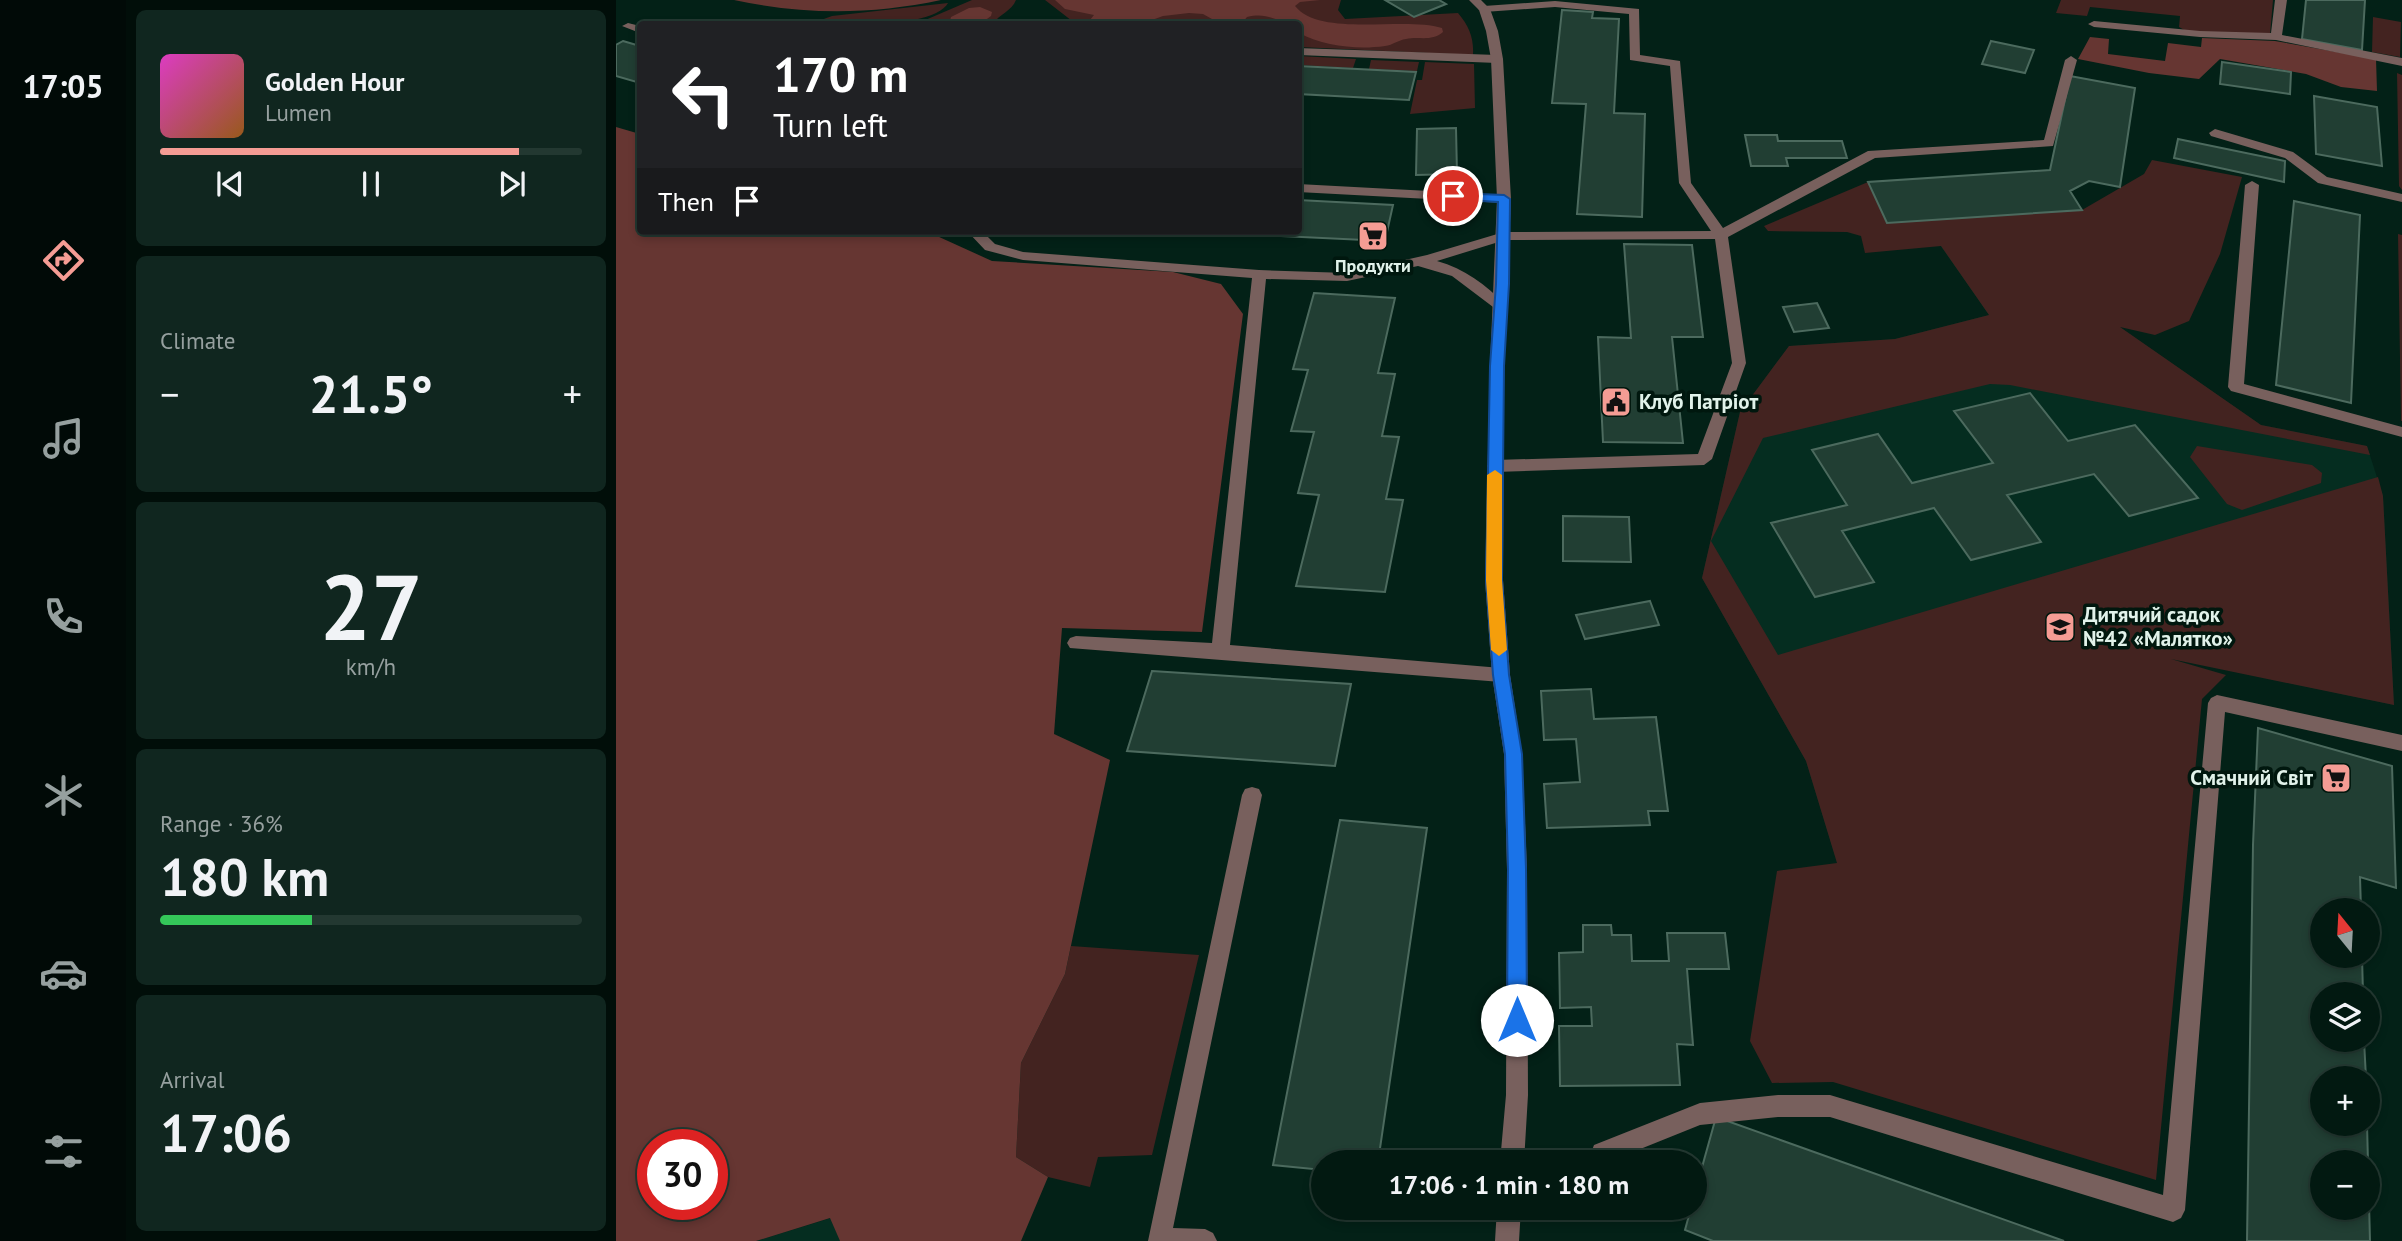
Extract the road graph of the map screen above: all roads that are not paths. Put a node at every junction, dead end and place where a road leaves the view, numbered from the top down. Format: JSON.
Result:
{"nodes":[{"id":1,"x":2281,"y":0,"type":"edge"},
{"id":2,"x":1480,"y":5,"type":"edge"},
{"id":3,"x":2094,"y":24,"type":"dead end"},
{"id":4,"x":628,"y":26,"type":"dead end"},
{"id":5,"x":637,"y":29,"type":"edge"},
{"id":6,"x":2276,"y":37,"type":"junction"},
{"id":7,"x":1302,"y":51,"type":"edge"},
{"id":8,"x":1497,"y":59,"type":"junction"},
{"id":9,"x":2071,"y":60,"type":"dead end"},
{"id":10,"x":2402,"y":62,"type":"edge"},
{"id":11,"x":2215,"y":133,"type":"dead end"},
{"id":12,"x":2252,"y":185,"type":"dead end"},
{"id":13,"x":1302,"y":188,"type":"edge"},
{"id":14,"x":2402,"y":198,"type":"edge"},
{"id":15,"x":1504,"y":199,"type":"junction"},
{"id":16,"x":978,"y":235,"type":"edge"},
{"id":17,"x":1721,"y":235,"type":"junction"},
{"id":18,"x":1504,"y":236,"type":"junction"},
{"id":19,"x":1414,"y":263,"type":"junction"},
{"id":20,"x":1259,"y":274,"type":"junction"},
{"id":21,"x":1502,"y":309,"type":"junction"},
{"id":22,"x":2402,"y":432,"type":"edge"},
{"id":23,"x":1495,"y":466,"type":"junction"},
{"id":24,"x":1076,"y":643,"type":"dead end"},
{"id":25,"x":1220,"y":651,"type":"junction"},
{"id":26,"x":1501,"y":675,"type":"junction"},
{"id":27,"x":2402,"y":743,"type":"edge"},
{"id":28,"x":1252,"y":795,"type":"dead end"},
{"id":29,"x":1513,"y":1150,"type":"edge"},
{"id":30,"x":1610,"y":1150,"type":"edge"},
{"id":31,"x":1508,"y":1220,"type":"edge"},
{"id":32,"x":1205,"y":1241,"type":"edge"},
{"id":33,"x":1507,"y":1241,"type":"edge"}],
"edges":[{"from":1,"to":6,"type":"street"},
{"from":2,"to":8,"type":"street"},
{"from":2,"to":17,"type":"street"},
{"from":3,"to":6,"type":"street"},
{"from":4,"to":5,"type":"street"},
{"from":6,"to":10,"type":"street"},
{"from":7,"to":8,"type":"street"},
{"from":8,"to":15,"type":"street"},
{"from":9,"to":17,"type":"street"},
{"from":11,"to":14,"type":"street"},
{"from":12,"to":22,"type":"street"},
{"from":13,"to":15,"type":"street"},
{"from":15,"to":18,"type":"street"},
{"from":16,"to":20,"type":"street"},
{"from":17,"to":18,"type":"street"},
{"from":17,"to":23,"type":"street"},
{"from":18,"to":19,"type":"street"},
{"from":18,"to":21,"type":"street"},
{"from":19,"to":20,"type":"street"},
{"from":19,"to":21,"type":"street"},
{"from":20,"to":25,"type":"street"},
{"from":21,"to":23,"type":"street"},
{"from":23,"to":26,"type":"street"},
{"from":24,"to":25,"type":"street"},
{"from":25,"to":26,"type":"street"},
{"from":26,"to":29,"type":"street"},
{"from":27,"to":30,"type":"street"},
{"from":28,"to":32,"type":"street"},
{"from":31,"to":33,"type":"street"}]}
